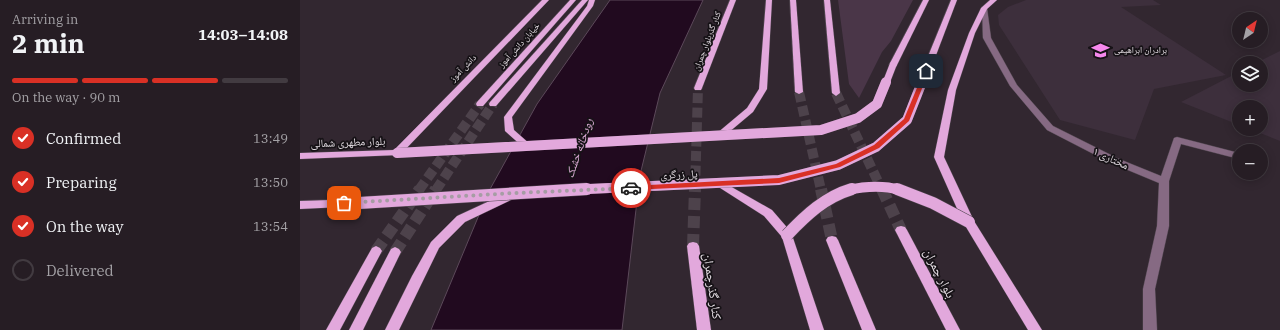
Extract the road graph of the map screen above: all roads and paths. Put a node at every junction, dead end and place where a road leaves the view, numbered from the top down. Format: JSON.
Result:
{"nodes":[{"id":1,"x":546,"y":0,"type":"edge"},
{"id":2,"x":573,"y":0,"type":"edge"},
{"id":3,"x":585,"y":0,"type":"edge"},
{"id":4,"x":592,"y":0,"type":"edge"},
{"id":5,"x":733,"y":0,"type":"edge"},
{"id":6,"x":769,"y":0,"type":"edge"},
{"id":7,"x":793,"y":0,"type":"edge"},
{"id":8,"x":827,"y":0,"type":"edge"},
{"id":9,"x":926,"y":0,"type":"edge"},
{"id":10,"x":994,"y":0,"type":"edge"},
{"id":11,"x":955,"y":1,"type":"edge"},
{"id":12,"x":984,"y":8,"type":"junction"},
{"id":13,"x":698,"y":88,"type":"tunnel mouth"},
{"id":14,"x":799,"y":92,"type":"tunnel mouth"},
{"id":15,"x":836,"y":93,"type":"tunnel mouth"},
{"id":16,"x":480,"y":104,"type":"tunnel mouth"},
{"id":17,"x":493,"y":104,"type":"tunnel mouth"},
{"id":18,"x":719,"y":136,"type":"junction"},
{"id":19,"x":526,"y":145,"type":"junction"},
{"id":20,"x":396,"y":153,"type":"junction"},
{"id":21,"x":1232,"y":154,"type":"edge"},
{"id":22,"x":300,"y":156,"type":"edge"},
{"id":23,"x":1164,"y":181,"type":"junction"},
{"id":24,"x":720,"y":184,"type":"junction"},
{"id":25,"x":515,"y":193,"type":"junction"},
{"id":26,"x":300,"y":205,"type":"edge"},
{"id":27,"x":969,"y":222,"type":"junction"},
{"id":28,"x":901,"y":230,"type":"tunnel mouth"},
{"id":29,"x":787,"y":235,"type":"junction"},
{"id":30,"x":832,"y":240,"type":"tunnel mouth"},
{"id":31,"x":692,"y":246,"type":"tunnel mouth"},
{"id":32,"x":376,"y":251,"type":"tunnel mouth"},
{"id":33,"x":395,"y":252,"type":"tunnel mouth"},
{"id":34,"x":333,"y":330,"type":"edge"},
{"id":35,"x":356,"y":330,"type":"edge"},
{"id":36,"x":392,"y":330,"type":"edge"},
{"id":37,"x":704,"y":330,"type":"edge"},
{"id":38,"x":817,"y":330,"type":"edge"},
{"id":39,"x":869,"y":330,"type":"edge"},
{"id":40,"x":953,"y":330,"type":"edge"},
{"id":41,"x":1035,"y":330,"type":"edge"},
{"id":42,"x":1150,"y":330,"type":"edge"}],
"edges":[{"from":1,"to":20,"type":"main road","name":"دانش آموز"},
{"from":2,"to":16,"type":"main road","name":"خیابان دانش آموز"},
{"from":3,"to":17,"type":"main road","name":"خیابان دانش آموز"},
{"from":4,"to":19,"type":"main road"},
{"from":5,"to":13,"type":"main road","name":"کنار گذربلوار چمران"},
{"from":6,"to":18,"type":"main road"},
{"from":7,"to":14,"type":"main road"},
{"from":8,"to":15,"type":"main road"},
{"from":9,"to":18,"type":"main road","bridge":true},
{"from":10,"to":12,"type":"main road"},
{"from":11,"to":24,"type":"main road","name":"پل زرگری","bridge":true},
{"from":12,"to":23,"type":"street","name":"۱ مختاری"},
{"from":12,"to":27,"type":"main road"},
{"from":18,"to":19,"type":"main road","bridge":true},
{"from":19,"to":20,"type":"main road","bridge":true},
{"from":20,"to":22,"type":"main road","name":"بلوار مطهرى شمالى"},
{"from":21,"to":23,"type":"street"},
{"from":23,"to":42,"type":"street"},
{"from":24,"to":25,"type":"main road","name":"پل زرگری","bridge":true},
{"from":24,"to":29,"type":"main road"},
{"from":25,"to":26,"type":"main road","name":"پل زرگری","bridge":true},
{"from":25,"to":36,"type":"main road"},
{"from":27,"to":29,"type":"main road","bridge":true},
{"from":27,"to":41,"type":"main road"},
{"from":28,"to":40,"type":"main road","name":"بلوار چمران"},
{"from":29,"to":38,"type":"main road"},
{"from":30,"to":39,"type":"main road"},
{"from":31,"to":37,"type":"main road","name":"کنار گذرچمران"},
{"from":32,"to":34,"type":"main road"},
{"from":33,"to":35,"type":"main road"}]}
